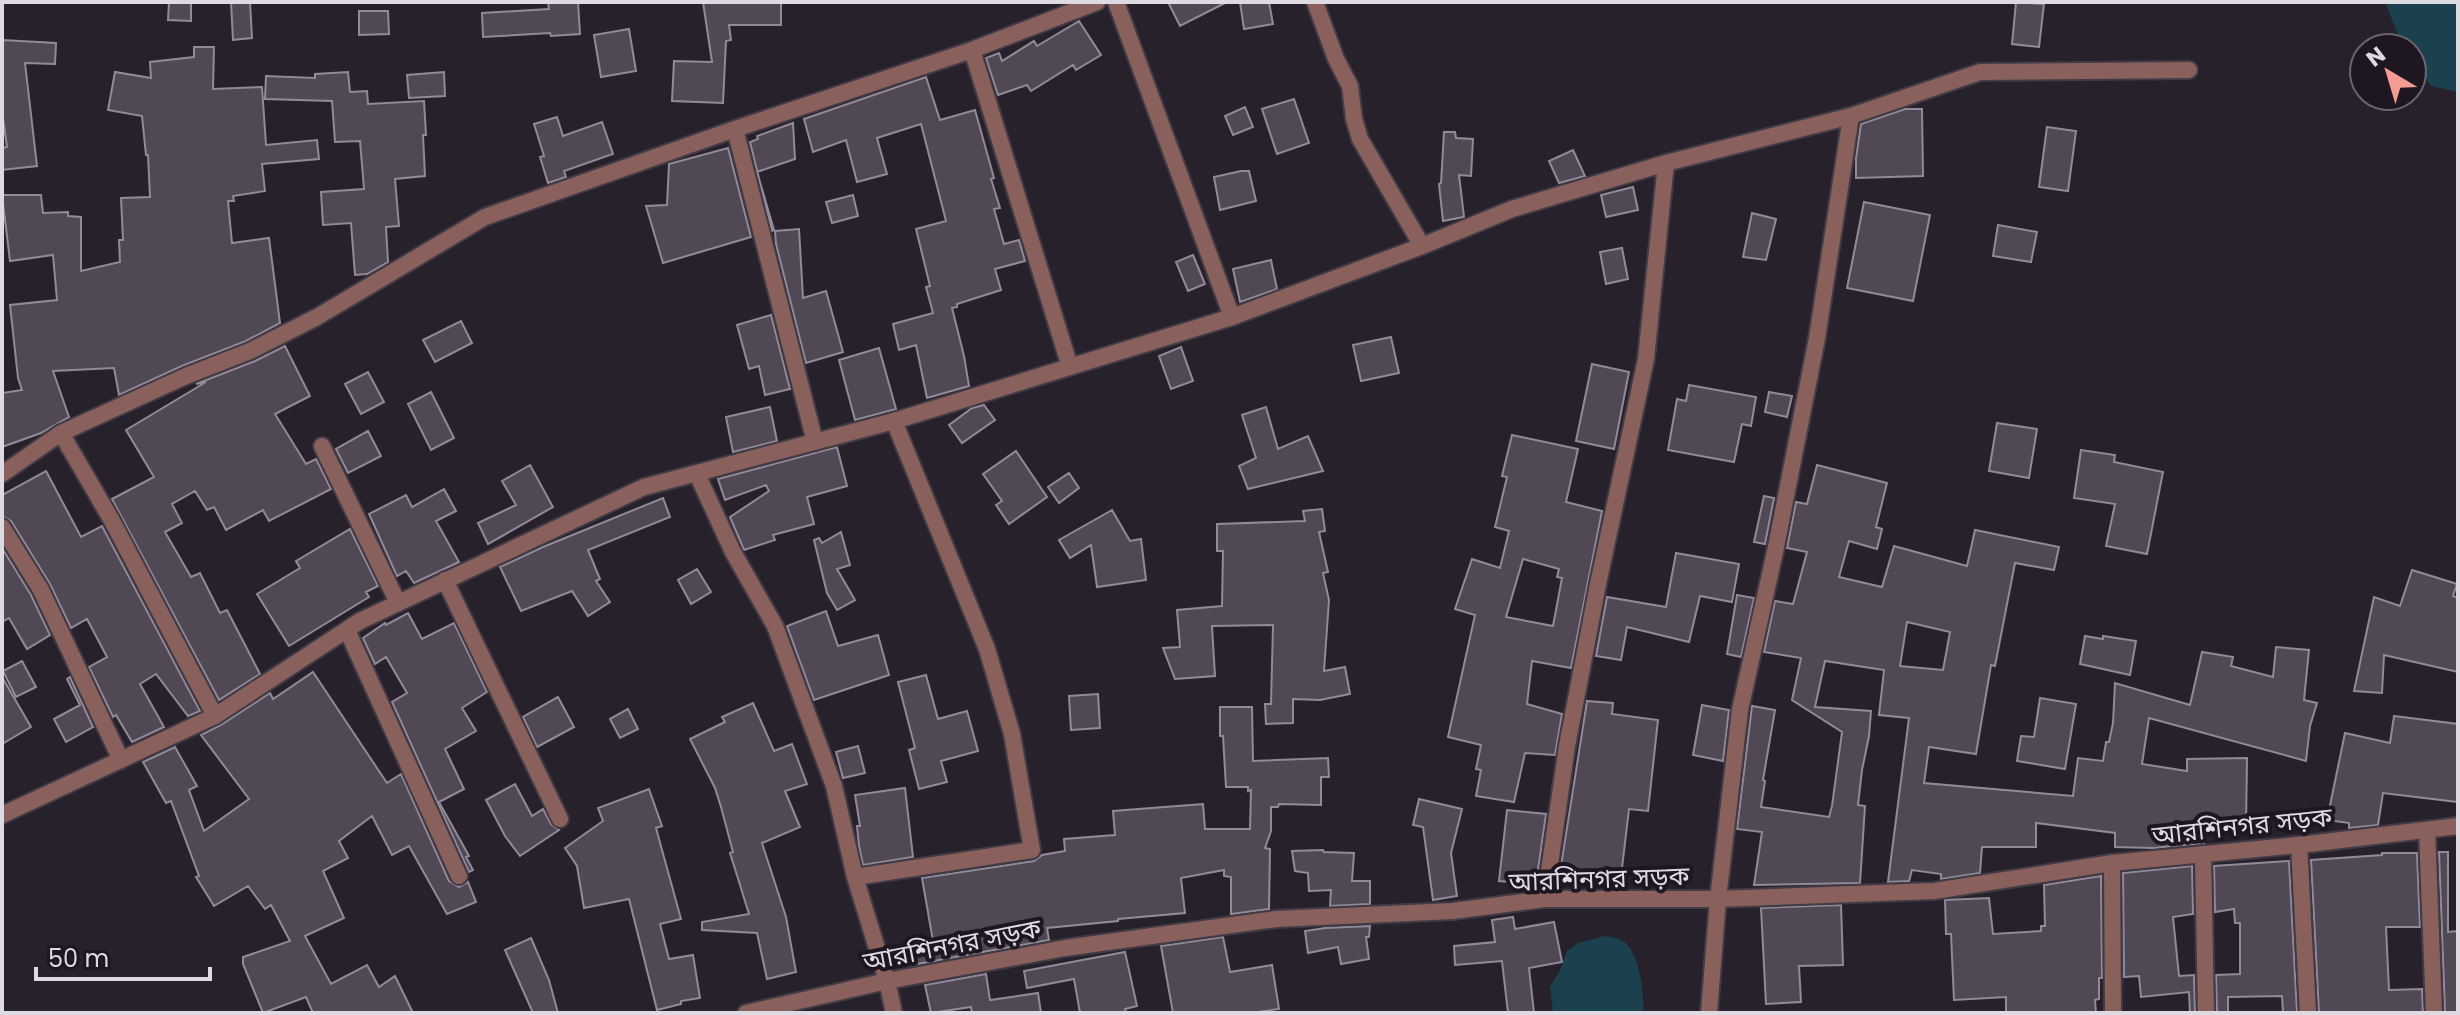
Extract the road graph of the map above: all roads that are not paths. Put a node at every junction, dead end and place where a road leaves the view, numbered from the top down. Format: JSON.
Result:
{"nodes":[{"id":1,"x":1097,"y":2,"type":"edge"},
{"id":2,"x":1116,"y":2,"type":"edge"},
{"id":3,"x":1315,"y":2,"type":"edge"},
{"id":4,"x":972,"y":50,"type":"junction"},
{"id":5,"x":2189,"y":70,"type":"dead end"},
{"id":6,"x":1851,"y":116,"type":"junction"},
{"id":7,"x":735,"y":129,"type":"junction"},
{"id":8,"x":1666,"y":163,"type":"junction"},
{"id":9,"x":1422,"y":246,"type":"junction"},
{"id":10,"x":1232,"y":317,"type":"junction"},
{"id":11,"x":1070,"y":367,"type":"junction"},
{"id":12,"x":894,"y":421,"type":"junction"},
{"id":13,"x":61,"y":433,"type":"junction"},
{"id":14,"x":815,"y":442,"type":"junction"},
{"id":15,"x":322,"y":446,"type":"dead end"},
{"id":16,"x":2,"y":474,"type":"edge"},
{"id":17,"x":697,"y":474,"type":"junction"},
{"id":18,"x":2,"y":527,"type":"edge"},
{"id":19,"x":445,"y":580,"type":"junction"},
{"id":20,"x":398,"y":603,"type":"junction"},
{"id":21,"x":347,"y":630,"type":"junction"},
{"id":22,"x":215,"y":716,"type":"junction"},
{"id":23,"x":121,"y":760,"type":"junction"},
{"id":24,"x":2,"y":815,"type":"edge"},
{"id":25,"x":560,"y":819,"type":"dead end"},
{"id":26,"x":2458,"y":826,"type":"edge"},
{"id":27,"x":2427,"y":830,"type":"junction"},
{"id":28,"x":2299,"y":845,"type":"junction"},
{"id":29,"x":2203,"y":854,"type":"junction"},
{"id":30,"x":2112,"y":863,"type":"junction"},
{"id":31,"x":459,"y":876,"type":"dead end"},
{"id":32,"x":855,"y":877,"type":"junction"},
{"id":33,"x":1545,"y":899,"type":"junction"},
{"id":34,"x":1718,"y":899,"type":"junction"},
{"id":35,"x":887,"y":981,"type":"junction"},
{"id":36,"x":746,"y":1013,"type":"edge"},
{"id":37,"x":894,"y":1013,"type":"edge"},
{"id":38,"x":1709,"y":1013,"type":"edge"},
{"id":39,"x":2113,"y":1013,"type":"edge"},
{"id":40,"x":2206,"y":1013,"type":"edge"},
{"id":41,"x":2308,"y":1013,"type":"edge"},
{"id":42,"x":2434,"y":1013,"type":"edge"}],
"edges":[{"from":1,"to":4,"type":"street"},
{"from":2,"to":10,"type":"street"},
{"from":3,"to":9,"type":"street"},
{"from":4,"to":7,"type":"street"},
{"from":4,"to":11,"type":"street"},
{"from":5,"to":6,"type":"street"},
{"from":6,"to":8,"type":"street"},
{"from":6,"to":34,"type":"street"},
{"from":7,"to":13,"type":"street"},
{"from":7,"to":14,"type":"street"},
{"from":8,"to":9,"type":"street"},
{"from":8,"to":33,"type":"street"},
{"from":9,"to":10,"type":"street"},
{"from":10,"to":11,"type":"street"},
{"from":11,"to":12,"type":"street"},
{"from":12,"to":14,"type":"street"},
{"from":12,"to":32,"type":"street"},
{"from":13,"to":16,"type":"street"},
{"from":13,"to":22,"type":"street"},
{"from":14,"to":17,"type":"street"},
{"from":15,"to":20,"type":"street"},
{"from":17,"to":19,"type":"street"},
{"from":17,"to":32,"type":"street"},
{"from":18,"to":23,"type":"street"},
{"from":19,"to":20,"type":"street"},
{"from":19,"to":25,"type":"street"},
{"from":20,"to":21,"type":"street"},
{"from":21,"to":22,"type":"street"},
{"from":21,"to":31,"type":"street"},
{"from":22,"to":23,"type":"street"},
{"from":23,"to":24,"type":"street"},
{"from":26,"to":27,"type":"street","name":"আরশিনগর সড়ক"},
{"from":27,"to":28,"type":"street","name":"আরশিনগর সড়ক"},
{"from":27,"to":42,"type":"street"},
{"from":28,"to":29,"type":"street","name":"আরশিনগর সড়ক"},
{"from":28,"to":41,"type":"street"},
{"from":29,"to":30,"type":"street","name":"আরশিনগর সড়ক"},
{"from":29,"to":40,"type":"street"},
{"from":30,"to":34,"type":"street","name":"আরশিনগর সড়ক"},
{"from":30,"to":39,"type":"street"},
{"from":32,"to":35,"type":"street"},
{"from":33,"to":34,"type":"street","name":"আরশিনগর সড়ক"},
{"from":33,"to":35,"type":"street","name":"আরশিনগর সড়ক"},
{"from":34,"to":38,"type":"street"},
{"from":35,"to":36,"type":"street","name":"আরশিনগর সড়ক"},
{"from":35,"to":37,"type":"street"}]}
